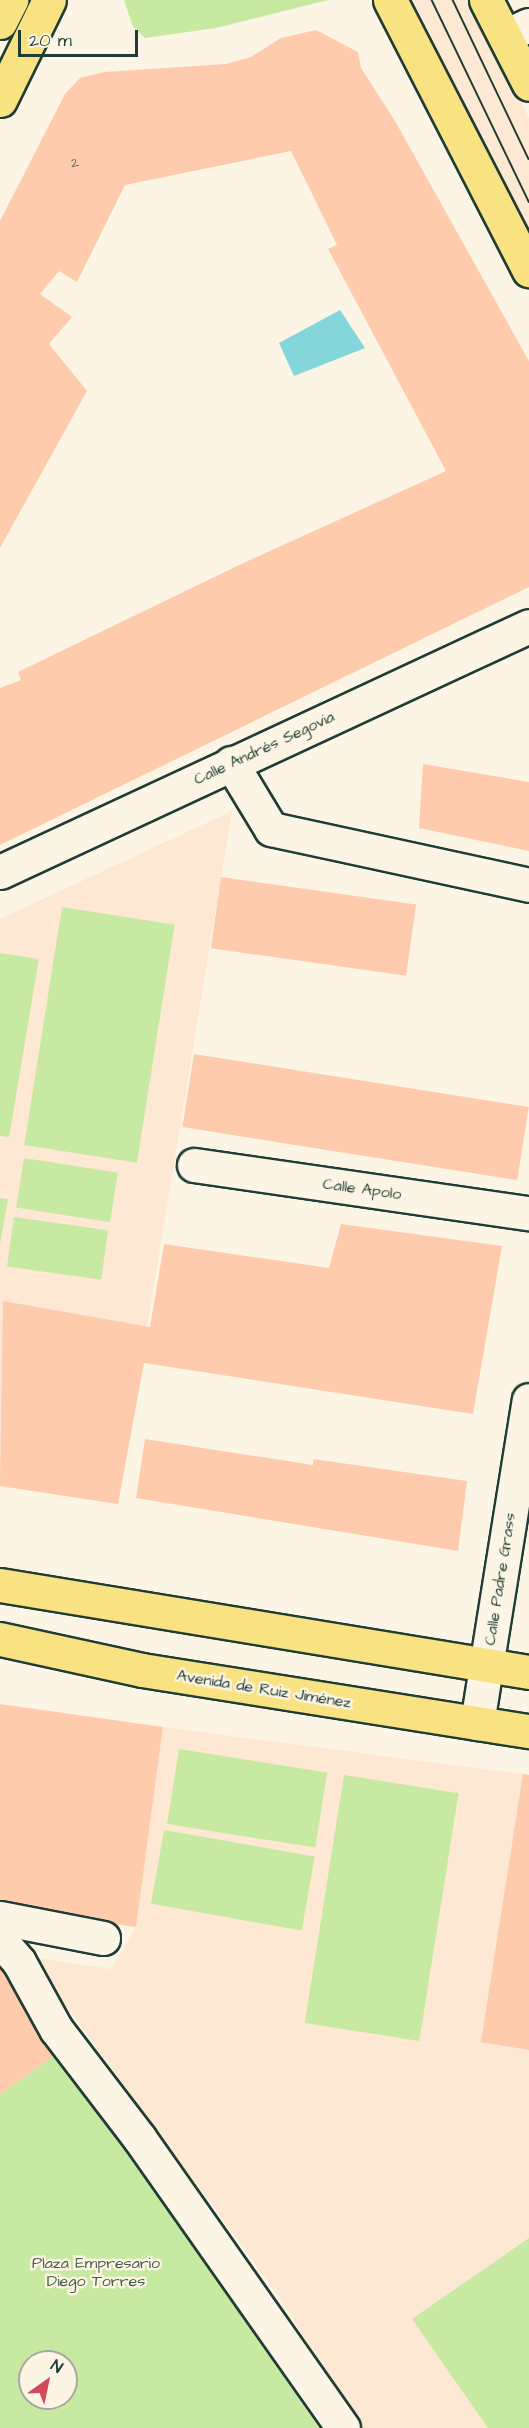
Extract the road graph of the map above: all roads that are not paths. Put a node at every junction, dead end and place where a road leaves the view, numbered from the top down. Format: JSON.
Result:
{"nodes":[{"id":1,"x":11,"y":0,"type":"edge"},
{"id":2,"x":50,"y":0,"type":"edge"},
{"id":3,"x":390,"y":0,"type":"edge"},
{"id":4,"x":486,"y":0,"type":"edge"},
{"id":5,"x":0,"y":22,"type":"edge"},
{"id":6,"x":517,"y":31,"type":"edge"},
{"id":7,"x":529,"y":84,"type":"edge"},
{"id":8,"x":0,"y":100,"type":"edge"},
{"id":9,"x":529,"y":270,"type":"edge"},
{"id":10,"x":529,"y":626,"type":"edge"},
{"id":11,"x":231,"y":763,"type":"junction"},
{"id":12,"x":0,"y":872,"type":"edge"},
{"id":13,"x":529,"y":885,"type":"edge"},
{"id":14,"x":194,"y":1165,"type":"dead end"},
{"id":15,"x":529,"y":1213,"type":"edge"},
{"id":16,"x":529,"y":1400,"type":"edge"},
{"id":17,"x":0,"y":1585,"type":"edge"},
{"id":18,"x":0,"y":1639,"type":"edge"},
{"id":19,"x":487,"y":1666,"type":"junction"},
{"id":20,"x":529,"y":1672,"type":"edge"},
{"id":21,"x":477,"y":1723,"type":"junction"},
{"id":22,"x":529,"y":1731,"type":"edge"},
{"id":23,"x":0,"y":1918,"type":"edge"},
{"id":24,"x":104,"y":1938,"type":"dead end"},
{"id":25,"x":0,"y":1940,"type":"edge"},
{"id":26,"x":343,"y":2428,"type":"edge"}],
"edges":[{"from":1,"to":5,"type":"main road"},
{"from":2,"to":8,"type":"main road"},
{"from":3,"to":9,"type":"main road"},
{"from":4,"to":6,"type":"main road"},
{"from":6,"to":7,"type":"main road"},
{"from":10,"to":11,"type":"street","name":"Calle Andrés Segovia"},
{"from":11,"to":12,"type":"street","name":"Calle Andrés Segovia"},
{"from":11,"to":13,"type":"street"},
{"from":14,"to":15,"type":"street","name":"Calle Apolo"},
{"from":16,"to":19,"type":"street","name":"Calle Padre Grass"},
{"from":17,"to":19,"type":"main road"},
{"from":18,"to":21,"type":"main road","name":"Avenida de Ruiz Jiménez"},
{"from":19,"to":20,"type":"main road"},
{"from":19,"to":21,"type":"street","name":"Calle Padre Grass"},
{"from":21,"to":22,"type":"main road","name":"Avenida de Ruiz Jiménez"},
{"from":23,"to":24,"type":"street"},
{"from":25,"to":26,"type":"street"}]}
